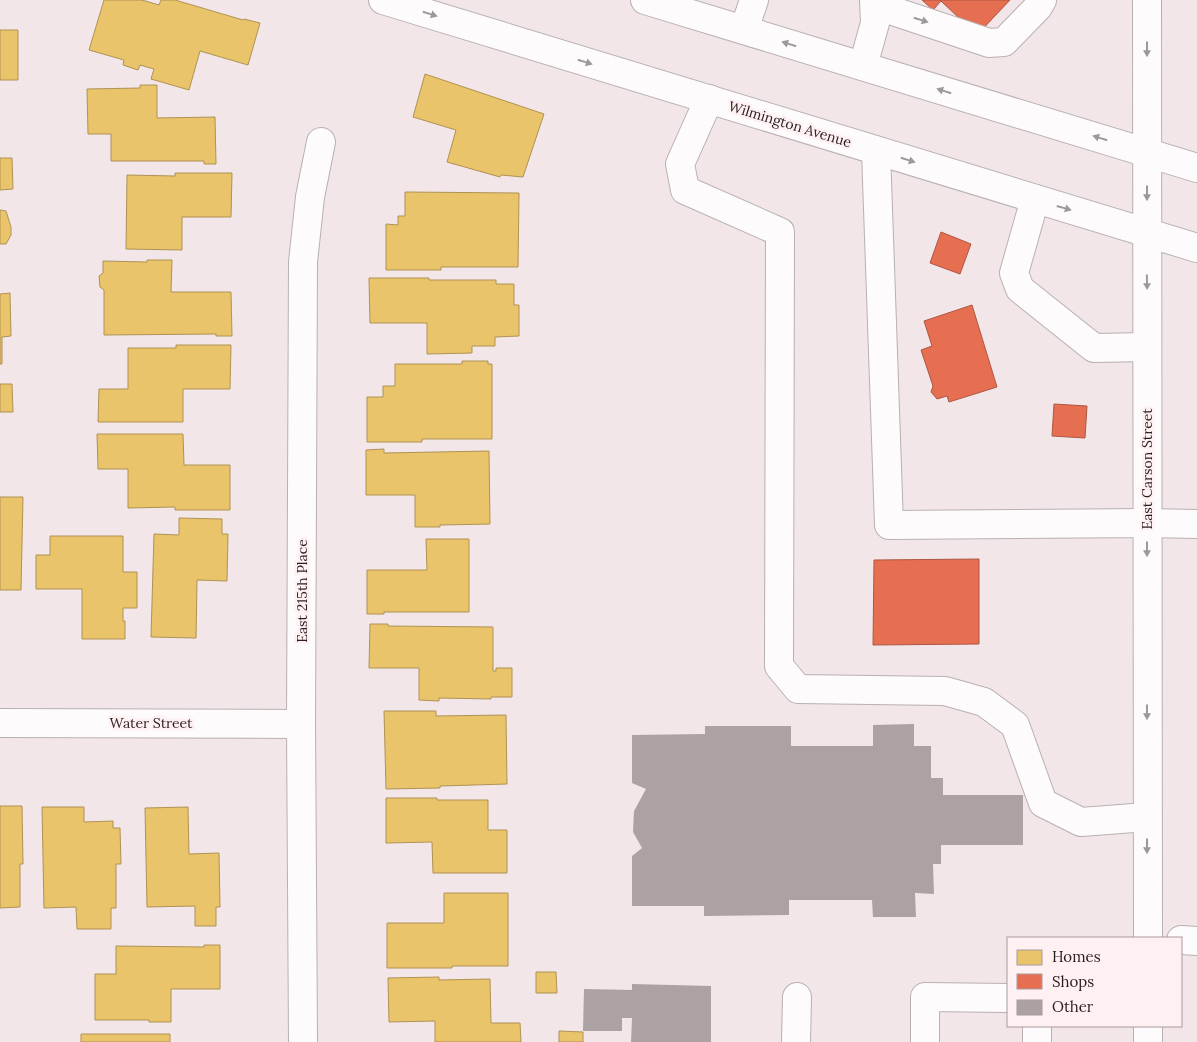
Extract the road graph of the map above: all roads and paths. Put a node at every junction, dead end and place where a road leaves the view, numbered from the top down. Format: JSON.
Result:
{"nodes":[{"id":1,"x":383,"y":0,"type":"edge"},
{"id":2,"x":645,"y":0,"type":"edge"},
{"id":3,"x":754,"y":0,"type":"edge"},
{"id":4,"x":1042,"y":0,"type":"edge"},
{"id":5,"x":1146,"y":0,"type":"edge"},
{"id":6,"x":875,"y":3,"type":"edge"},
{"id":7,"x":744,"y":30,"type":"junction"},
{"id":8,"x":863,"y":66,"type":"junction"},
{"id":9,"x":708,"y":99,"type":"junction"},
{"id":10,"x":321,"y":142,"type":"dead end"},
{"id":11,"x":876,"y":150,"type":"junction"},
{"id":12,"x":1146,"y":152,"type":"junction"},
{"id":13,"x":1197,"y":168,"type":"edge"},
{"id":14,"x":1034,"y":199,"type":"junction"},
{"id":15,"x":1146,"y":233,"type":"junction"},
{"id":16,"x":1197,"y":248,"type":"edge"},
{"id":17,"x":1146,"y":347,"type":"junction"},
{"id":18,"x":1147,"y":523,"type":"junction"},
{"id":19,"x":1197,"y":524,"type":"edge"},
{"id":20,"x":0,"y":723,"type":"edge"},
{"id":21,"x":301,"y":724,"type":"junction"},
{"id":22,"x":1147,"y":817,"type":"junction"},
{"id":23,"x":1148,"y":937,"type":"edge"},
{"id":24,"x":1182,"y":940,"type":"edge"},
{"id":25,"x":1197,"y":941,"type":"edge"},
{"id":26,"x":797,"y":996,"type":"dead end"},
{"id":27,"x":1007,"y":998,"type":"edge"},
{"id":28,"x":1037,"y":1027,"type":"edge"},
{"id":29,"x":1148,"y":1027,"type":"edge"},
{"id":30,"x":303,"y":1042,"type":"edge"},
{"id":31,"x":796,"y":1042,"type":"edge"},
{"id":32,"x":925,"y":1042,"type":"edge"},
{"id":33,"x":1037,"y":1042,"type":"edge"},
{"id":34,"x":1148,"y":1042,"type":"edge"}],
"edges":[{"from":1,"to":9,"type":"main road","name":"Wilmington Avenue","one_way":true},
{"from":2,"to":7,"type":"main road"},
{"from":3,"to":7,"type":"main road"},
{"from":6,"to":4,"type":"main road","one_way":true},
{"from":5,"to":12,"type":"main road","name":"East Carson Street","one_way":true},
{"from":6,"to":8,"type":"main road"},
{"from":8,"to":7,"type":"main road","one_way":true},
{"from":12,"to":8,"type":"main road","one_way":true},
{"from":9,"to":11,"type":"main road","name":"Wilmington Avenue"},
{"from":9,"to":22,"type":"main road"},
{"from":10,"to":21,"type":"main road","name":"East 215th Place"},
{"from":11,"to":14,"type":"main road","name":"Wilmington Avenue","one_way":true},
{"from":11,"to":18,"type":"main road"},
{"from":12,"to":13,"type":"main road"},
{"from":12,"to":15,"type":"main road","name":"East Carson Street","one_way":true},
{"from":14,"to":15,"type":"main road","name":"Wilmington Avenue","one_way":true},
{"from":14,"to":17,"type":"main road"},
{"from":15,"to":16,"type":"main road","name":"Wilmington Avenue"},
{"from":15,"to":17,"type":"main road","name":"East Carson Street","one_way":true},
{"from":17,"to":18,"type":"main road","name":"East Carson Street"},
{"from":18,"to":19,"type":"main road"},
{"from":18,"to":22,"type":"main road","name":"East Carson Street","one_way":true},
{"from":20,"to":21,"type":"main road","name":"Water Street"},
{"from":21,"to":30,"type":"main road","name":"East 215th Place"},
{"from":22,"to":23,"type":"main road","name":"East Carson Street","one_way":true},
{"from":24,"to":25,"type":"main road"},
{"from":26,"to":31,"type":"main road"},
{"from":27,"to":32,"type":"main road"},
{"from":28,"to":33,"type":"main road"},
{"from":29,"to":34,"type":"main road"}]}
